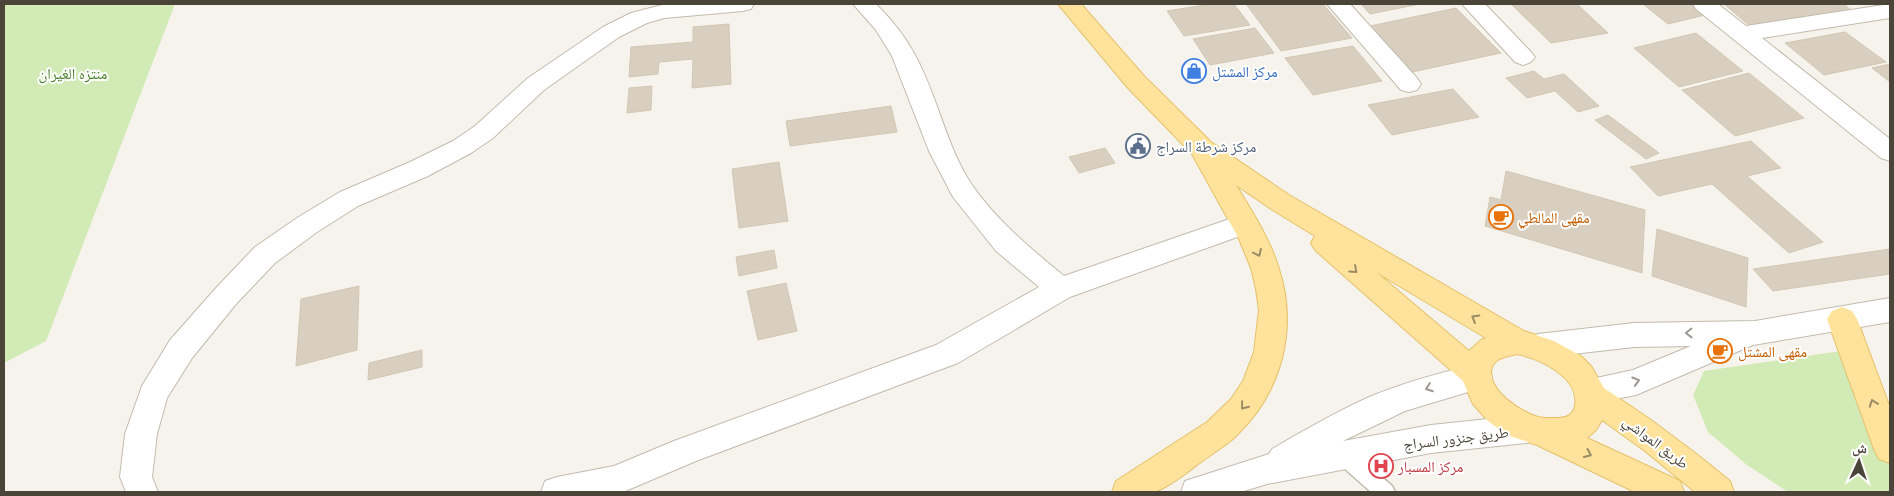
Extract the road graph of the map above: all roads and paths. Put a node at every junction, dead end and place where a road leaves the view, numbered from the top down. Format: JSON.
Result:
{"nodes":[{"id":1,"x":743,"y":4,"type":"edge"},
{"id":2,"x":864,"y":4,"type":"edge"},
{"id":3,"x":1069,"y":4,"type":"edge"},
{"id":4,"x":1338,"y":4,"type":"edge"},
{"id":5,"x":1473,"y":4,"type":"edge"},
{"id":6,"x":1704,"y":4,"type":"edge"},
{"id":7,"x":1890,"y":11,"type":"edge"},
{"id":8,"x":1743,"y":34,"type":"junction"},
{"id":9,"x":1523,"y":57,"type":"dead end"},
{"id":10,"x":1409,"y":84,"type":"dead end"},
{"id":11,"x":1202,"y":148,"type":"junction"},
{"id":12,"x":1890,"y":152,"type":"edge"},
{"id":13,"x":1280,"y":202,"type":"junction"},
{"id":14,"x":1244,"y":224,"type":"junction"},
{"id":15,"x":1060,"y":289,"type":"junction"},
{"id":16,"x":1890,"y":310,"type":"edge"},
{"id":17,"x":1842,"y":319,"type":"junction"},
{"id":18,"x":1755,"y":333,"type":"junction"},
{"id":19,"x":1528,"y":344,"type":"junction"},
{"id":20,"x":1476,"y":375,"type":"junction"},
{"id":21,"x":1589,"y":393,"type":"junction"},
{"id":22,"x":1536,"y":431,"type":"junction"},
{"id":23,"x":1890,"y":449,"type":"edge"},
{"id":24,"x":1343,"y":455,"type":"junction"},
{"id":25,"x":1267,"y":469,"type":"junction"},
{"id":26,"x":142,"y":492,"type":"edge"},
{"id":27,"x":556,"y":492,"type":"edge"},
{"id":28,"x":1128,"y":492,"type":"edge"},
{"id":29,"x":1197,"y":492,"type":"edge"},
{"id":30,"x":1385,"y":492,"type":"edge"},
{"id":31,"x":1668,"y":492,"type":"edge"},
{"id":32,"x":1718,"y":492,"type":"edge"}],
"edges":[{"from":1,"to":26,"type":"street"},
{"from":2,"to":15,"type":"street"},
{"from":3,"to":11,"type":"main road"},
{"from":4,"to":10,"type":"street"},
{"from":5,"to":9,"type":"street"},
{"from":6,"to":8,"type":"street"},
{"from":7,"to":8,"type":"street"},
{"from":8,"to":12,"type":"street"},
{"from":11,"to":13,"type":"main road"},
{"from":11,"to":14,"type":"main road"},
{"from":19,"to":13,"type":"main road","one_way":true},
{"from":13,"to":20,"type":"main road","one_way":true},
{"from":14,"to":15,"type":"street"},
{"from":14,"to":28,"type":"main road","one_way":true},
{"from":15,"to":27,"type":"street"},
{"from":16,"to":17,"type":"street"},
{"from":17,"to":18,"type":"street"},
{"from":23,"to":17,"type":"main road","one_way":true},
{"from":18,"to":19,"type":"street","one_way":true},
{"from":21,"to":18,"type":"street","one_way":true},
{"from":19,"to":20,"type":"main road"},
{"from":19,"to":21,"type":"main road"},
{"from":20,"to":22,"type":"main road"},
{"from":20,"to":25,"type":"street","name":"طريق جنزور السراج","one_way":true},
{"from":21,"to":22,"type":"main road"},
{"from":21,"to":32,"type":"main road","name":"طريق المواشي"},
{"from":22,"to":24,"type":"street","name":"طريق جنزور السراج"},
{"from":22,"to":31,"type":"main road","one_way":true},
{"from":24,"to":25,"type":"street","name":"طريق جنزور السراج"},
{"from":24,"to":30,"type":"lane"},
{"from":25,"to":29,"type":"street","name":"طريق جنزور السراج"}]}
